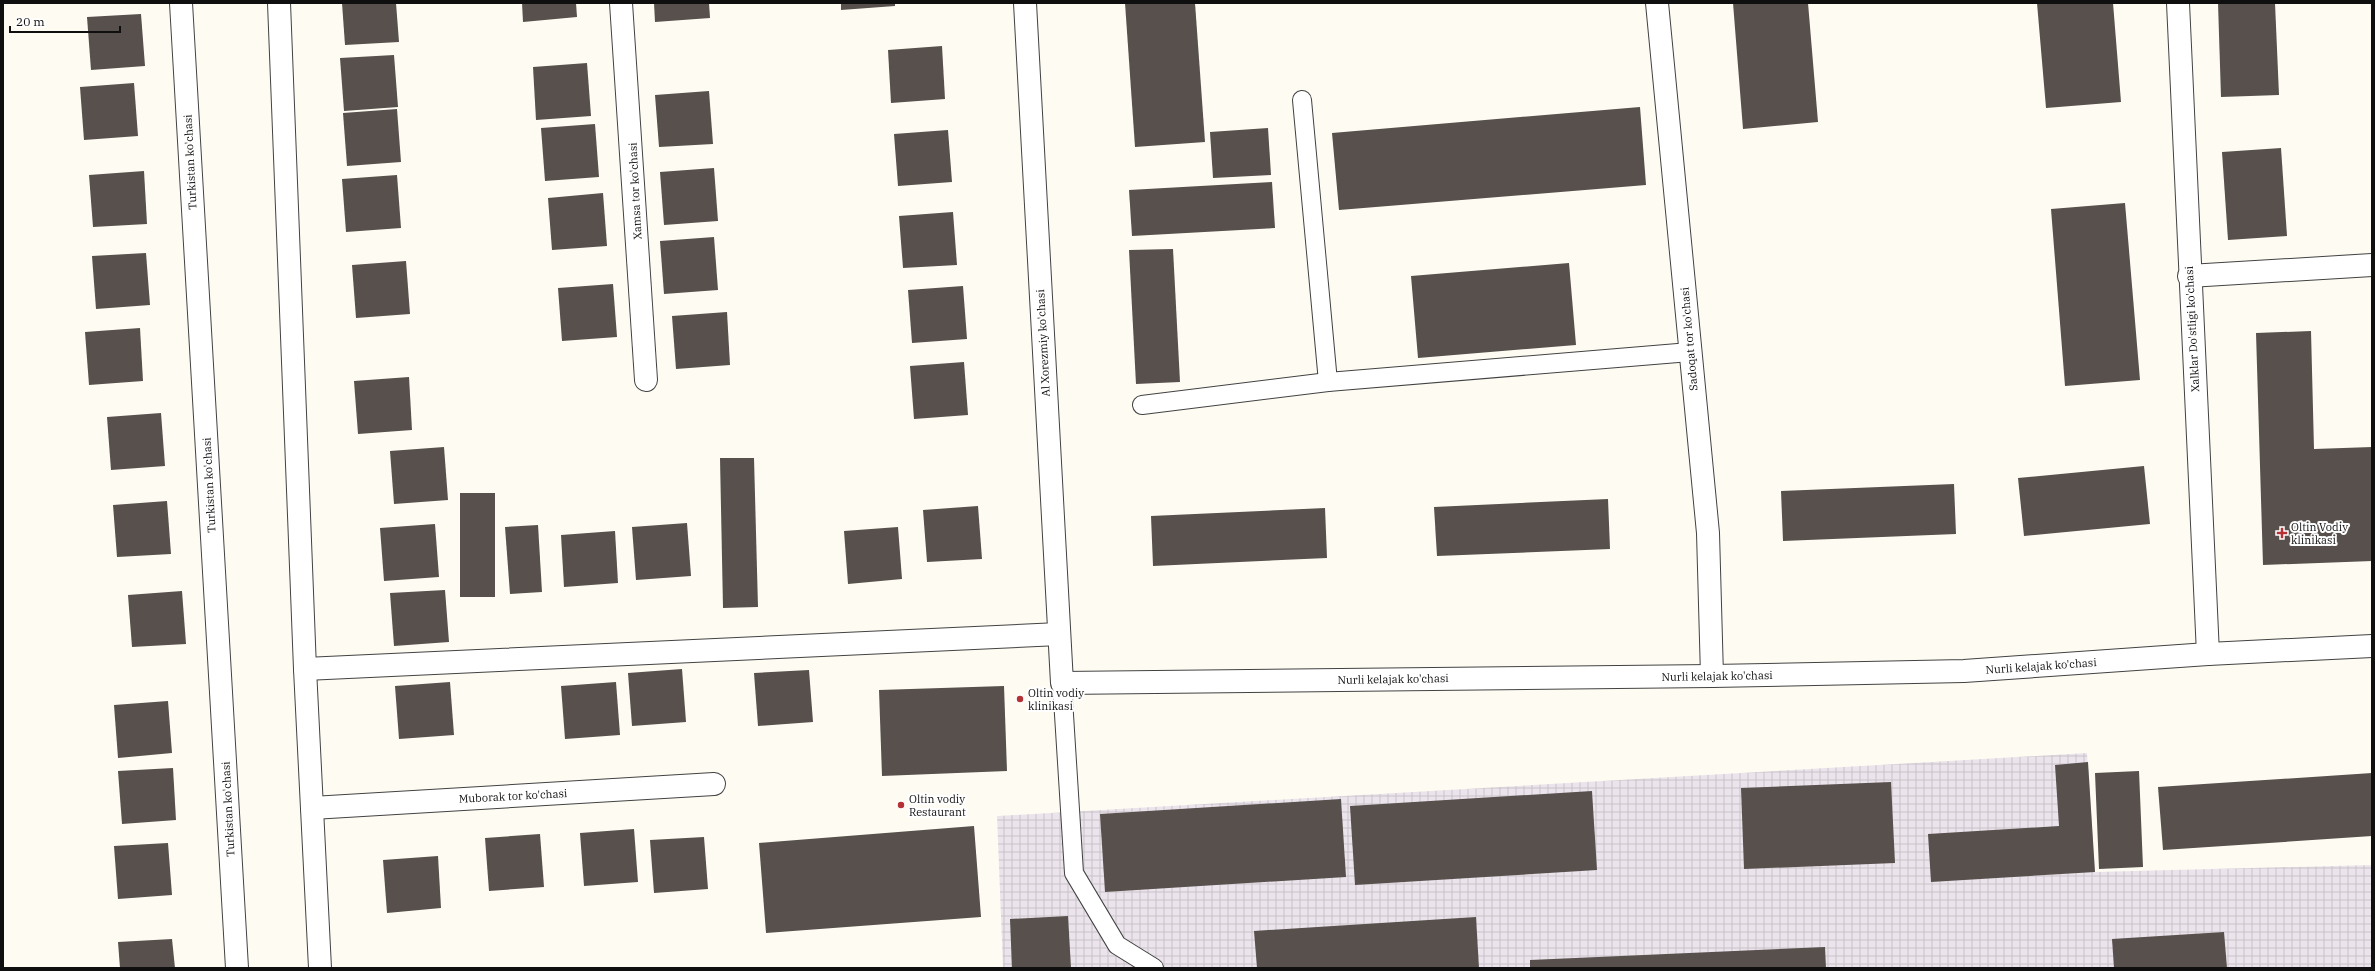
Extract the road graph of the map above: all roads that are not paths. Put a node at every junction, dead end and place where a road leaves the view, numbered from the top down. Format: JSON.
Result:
{"nodes":[{"id":1,"x":181,"y":3,"type":"edge"},
{"id":2,"x":279,"y":3,"type":"edge"},
{"id":3,"x":622,"y":3,"type":"edge"},
{"id":4,"x":1025,"y":3,"type":"edge"},
{"id":5,"x":1657,"y":3,"type":"edge"},
{"id":6,"x":2178,"y":3,"type":"edge"},
{"id":7,"x":1302,"y":100,"type":"dead end"},
{"id":8,"x":2372,"y":266,"type":"edge"},
{"id":9,"x":2189,"y":276,"type":"junction"},
{"id":10,"x":1690,"y":352,"type":"junction"},
{"id":11,"x":646,"y":380,"type":"dead end"},
{"id":12,"x":1328,"y":382,"type":"junction"},
{"id":13,"x":1142,"y":405,"type":"dead end"},
{"id":14,"x":1059,"y":634,"type":"junction"},
{"id":15,"x":2372,"y":646,"type":"edge"},
{"id":16,"x":2208,"y":654,"type":"junction"},
{"id":17,"x":305,"y":669,"type":"junction"},
{"id":18,"x":1712,"y":676,"type":"junction"},
{"id":19,"x":1062,"y":683,"type":"junction"},
{"id":20,"x":714,"y":784,"type":"dead end"},
{"id":21,"x":312,"y":808,"type":"junction"},
{"id":22,"x":237,"y":968,"type":"edge"},
{"id":23,"x":320,"y":968,"type":"edge"},
{"id":24,"x":1154,"y":968,"type":"edge"}],
"edges":[{"from":1,"to":22,"type":"street","name":"Turkistan ko'chasi"},
{"from":2,"to":17,"type":"street"},
{"from":3,"to":11,"type":"street","name":"Xamsa tor ko'chasi"},
{"from":4,"to":14,"type":"street","name":"Al Xorezmiy ko'chasi"},
{"from":5,"to":10,"type":"street","name":"Sadoqat tor ko'chasi"},
{"from":6,"to":9,"type":"street","name":"Xalklar Do'stligi ko'chasi"},
{"from":7,"to":12,"type":"lane"},
{"from":8,"to":9,"type":"street"},
{"from":9,"to":16,"type":"street","name":"Xalklar Do'stligi ko'chasi"},
{"from":10,"to":12,"type":"lane"},
{"from":10,"to":18,"type":"street","name":"Sadoqat tor ko'chasi"},
{"from":12,"to":13,"type":"lane"},
{"from":14,"to":17,"type":"street"},
{"from":14,"to":19,"type":"street","name":"Al Xorezmiy ko'chasi"},
{"from":15,"to":16,"type":"street","name":"Nurli kelajak ko'chasi"},
{"from":16,"to":18,"type":"street","name":"Nurli kelajak ko'chasi"},
{"from":17,"to":21,"type":"street"},
{"from":18,"to":19,"type":"street","name":"Nurli kelajak ko'chasi"},
{"from":19,"to":24,"type":"lane"},
{"from":20,"to":21,"type":"street","name":"Muborak tor ko'chasi"},
{"from":21,"to":23,"type":"street"}]}
